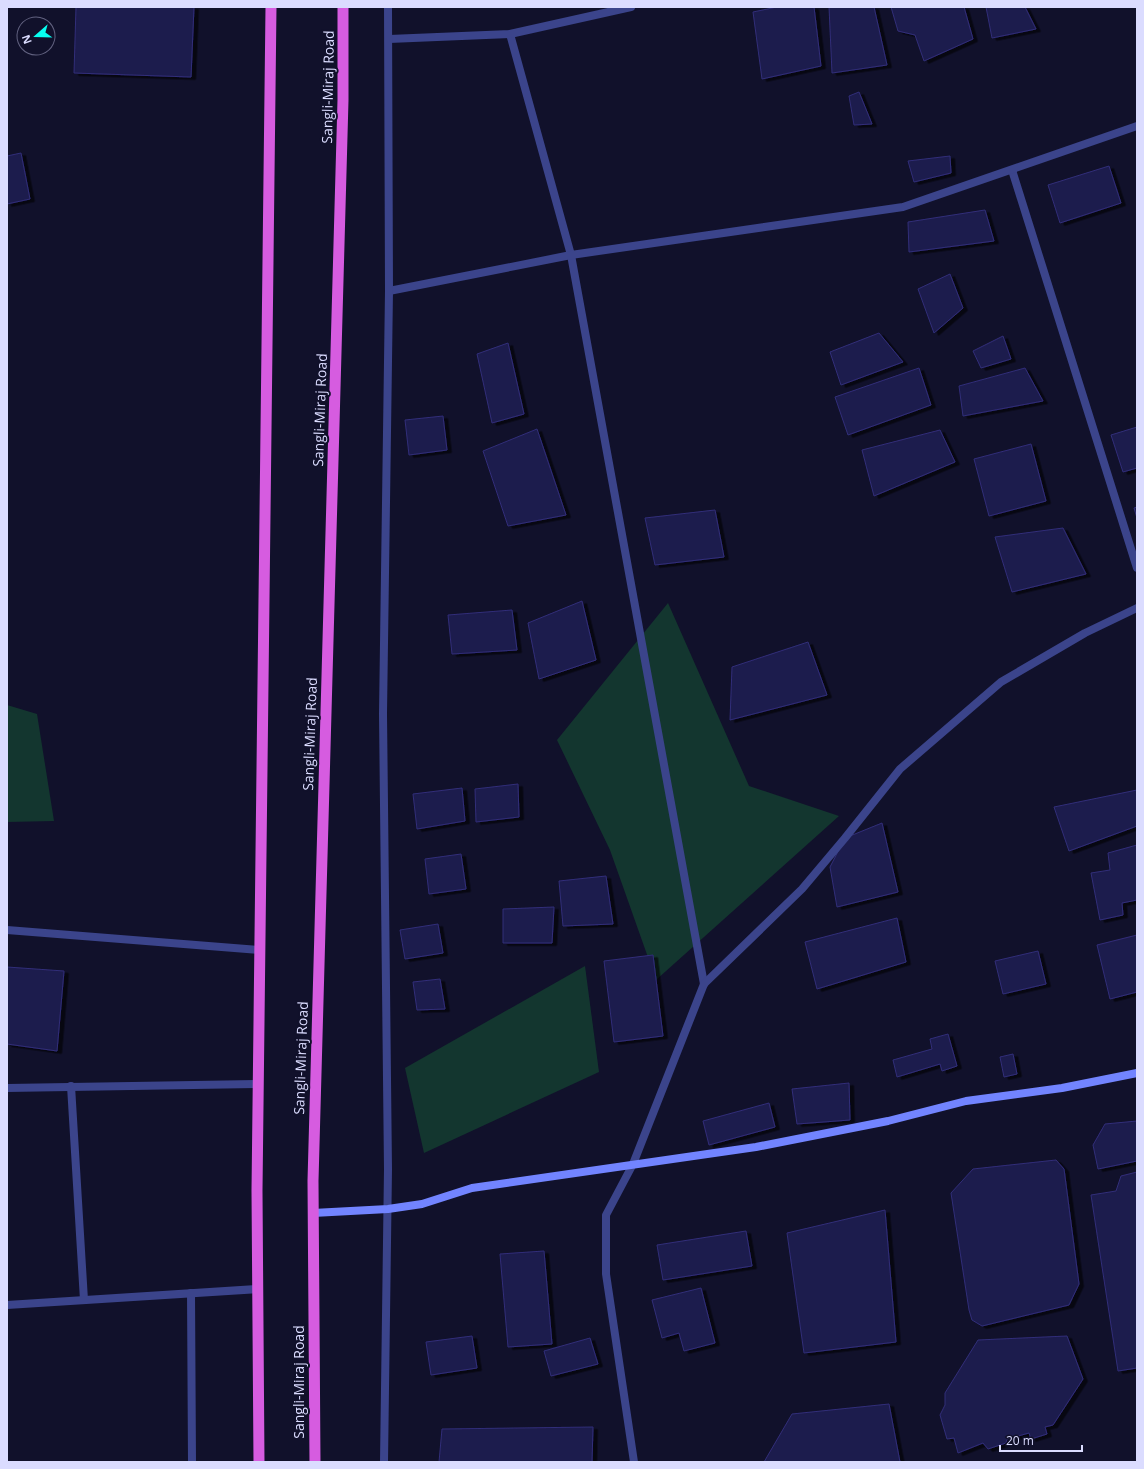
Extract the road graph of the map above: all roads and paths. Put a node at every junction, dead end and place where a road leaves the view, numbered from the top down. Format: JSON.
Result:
{"nodes":[{"id":1,"x":271,"y":7,"type":"edge"},
{"id":2,"x":343,"y":7,"type":"edge"},
{"id":3,"x":388,"y":7,"type":"edge"},
{"id":4,"x":631,"y":7,"type":"edge"},
{"id":5,"x":510,"y":34,"type":"junction"},
{"id":6,"x":388,"y":39,"type":"junction"},
{"id":7,"x":1137,"y":126,"type":"edge"},
{"id":8,"x":1012,"y":170,"type":"junction"},
{"id":9,"x":571,"y":256,"type":"junction"},
{"id":10,"x":389,"y":291,"type":"junction"},
{"id":11,"x":1137,"y":568,"type":"edge"},
{"id":12,"x":1137,"y":608,"type":"edge"},
{"id":13,"x":7,"y":930,"type":"edge"},
{"id":14,"x":260,"y":950,"type":"junction"},
{"id":15,"x":704,"y":984,"type":"junction"},
{"id":16,"x":1137,"y":1073,"type":"edge"},
{"id":17,"x":258,"y":1084,"type":"junction"},
{"id":18,"x":72,"y":1086,"type":"junction"},
{"id":19,"x":7,"y":1088,"type":"edge"},
{"id":20,"x":633,"y":1164,"type":"junction"},
{"id":21,"x":388,"y":1209,"type":"junction"},
{"id":22,"x":313,"y":1213,"type":"junction"},
{"id":23,"x":258,"y":1290,"type":"junction"},
{"id":24,"x":192,"y":1293,"type":"junction"},
{"id":25,"x":84,"y":1300,"type":"junction"},
{"id":26,"x":7,"y":1305,"type":"edge"},
{"id":27,"x":192,"y":1462,"type":"edge"},
{"id":28,"x":259,"y":1462,"type":"edge"},
{"id":29,"x":315,"y":1462,"type":"edge"},
{"id":30,"x":384,"y":1462,"type":"edge"},
{"id":31,"x":634,"y":1462,"type":"edge"}],
"edges":[{"from":1,"to":14,"type":"highway"},
{"from":2,"to":22,"type":"highway","name":"Sangli-Miraj Road"},
{"from":3,"to":6,"type":"street"},
{"from":4,"to":5,"type":"street"},
{"from":5,"to":6,"type":"street"},
{"from":5,"to":9,"type":"street"},
{"from":6,"to":10,"type":"street"},
{"from":7,"to":8,"type":"street"},
{"from":8,"to":9,"type":"street"},
{"from":8,"to":11,"type":"street"},
{"from":9,"to":10,"type":"street"},
{"from":9,"to":15,"type":"street"},
{"from":10,"to":21,"type":"street"},
{"from":12,"to":15,"type":"street"},
{"from":13,"to":14,"type":"street"},
{"from":14,"to":17,"type":"highway"},
{"from":15,"to":20,"type":"street"},
{"from":16,"to":20,"type":"main road"},
{"from":17,"to":18,"type":"street"},
{"from":17,"to":23,"type":"highway"},
{"from":18,"to":19,"type":"street"},
{"from":18,"to":25,"type":"street"},
{"from":20,"to":21,"type":"main road"},
{"from":20,"to":31,"type":"street"},
{"from":21,"to":22,"type":"main road"},
{"from":21,"to":30,"type":"street"},
{"from":22,"to":29,"type":"highway","name":"Sangli-Miraj Road"},
{"from":23,"to":24,"type":"street"},
{"from":23,"to":28,"type":"highway"},
{"from":24,"to":25,"type":"street"},
{"from":24,"to":27,"type":"street"},
{"from":25,"to":26,"type":"street"}]}
